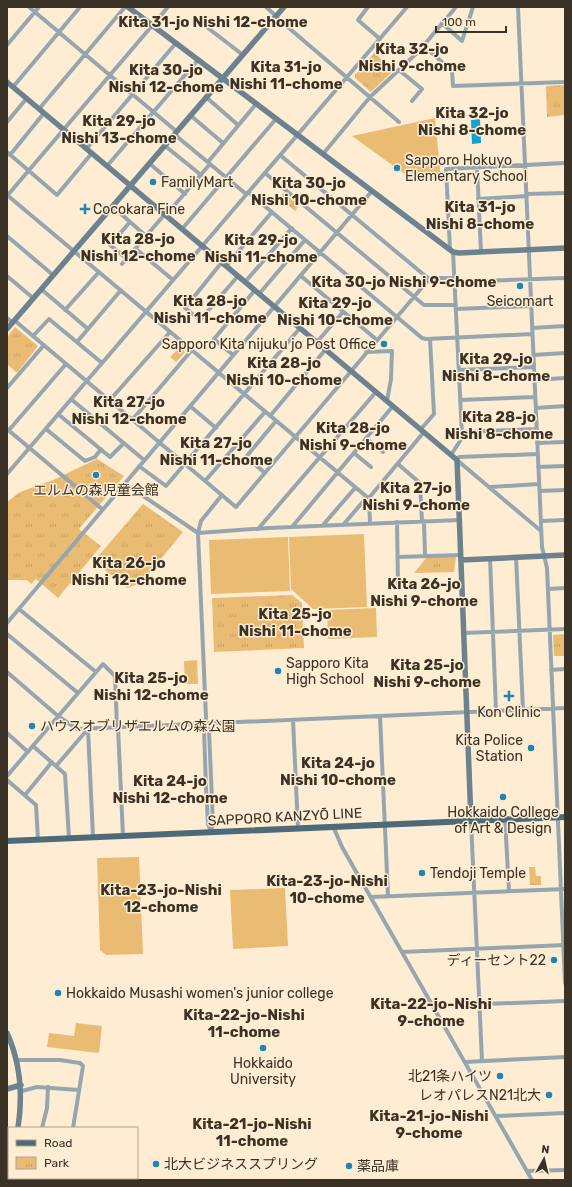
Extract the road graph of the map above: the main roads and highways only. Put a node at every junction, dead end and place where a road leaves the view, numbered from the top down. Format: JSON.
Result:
{"nodes":[{"id":1,"x":565,"y":817,"type":"edge"},
{"id":2,"x":7,"y":840,"type":"edge"}],
"edges":[{"from":1,"to":2,"type":"main road","name":"SAPPORO KANZYŌ LINE"}]}
